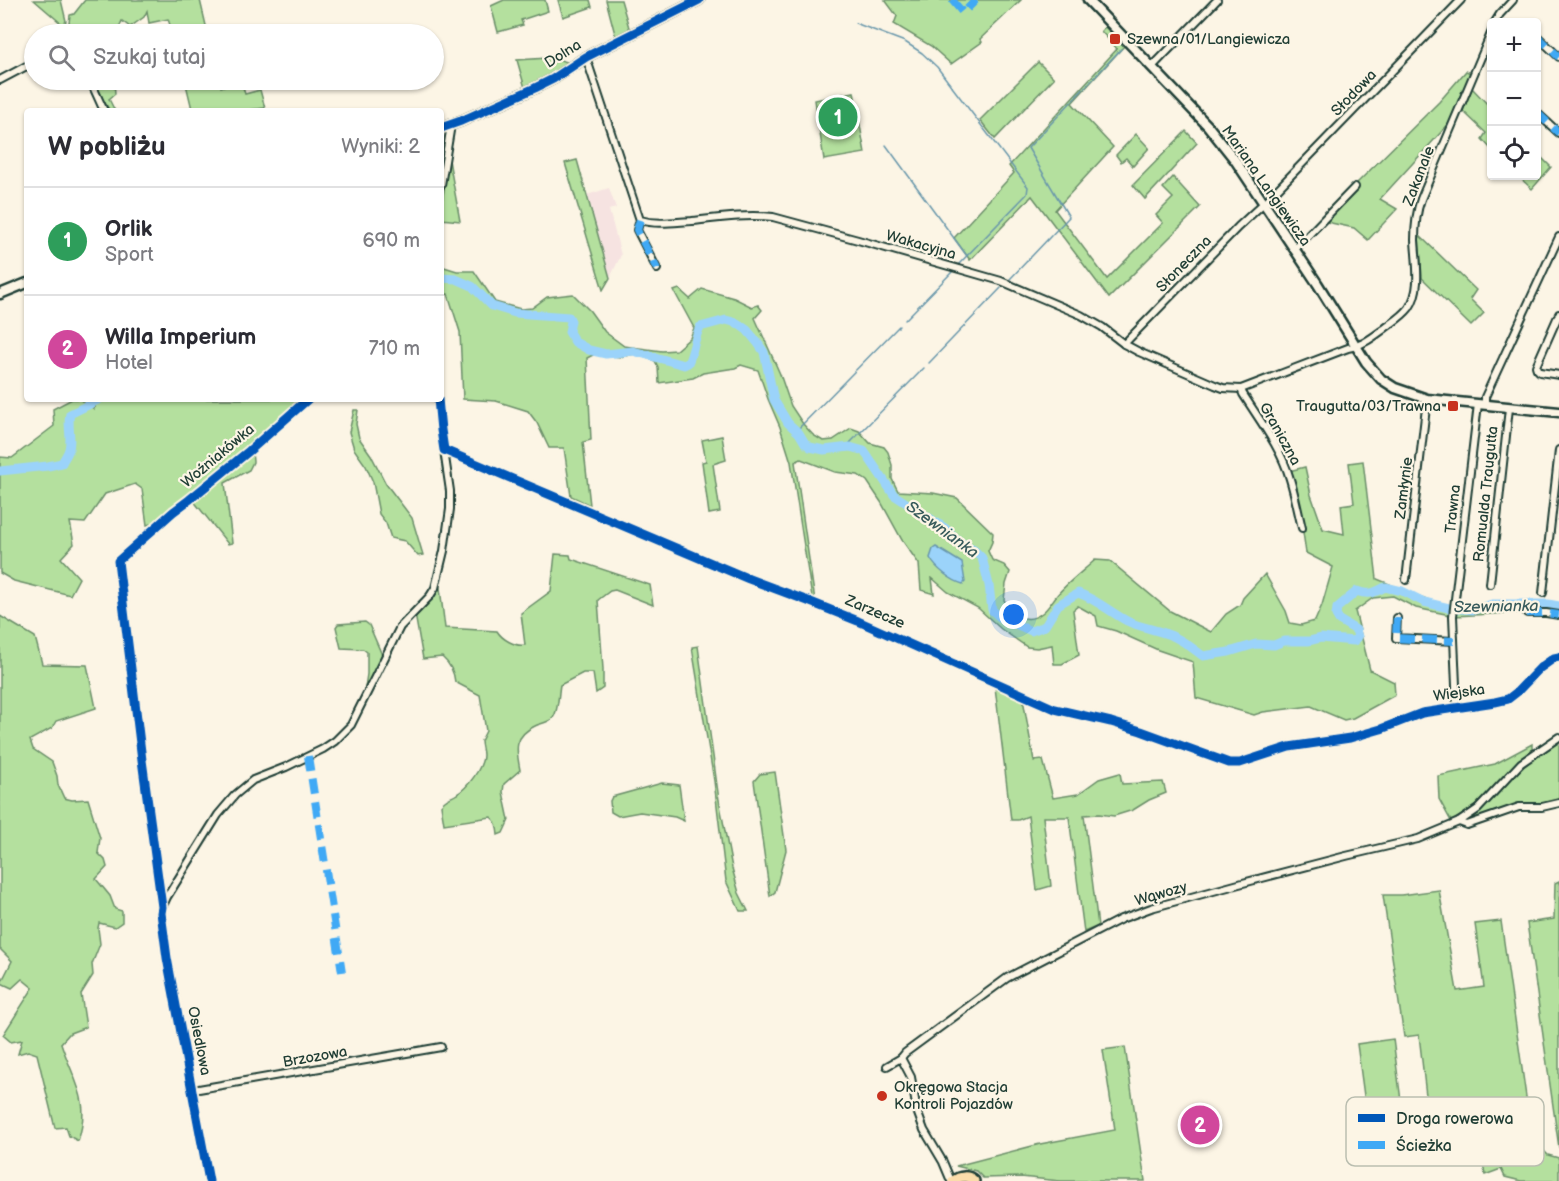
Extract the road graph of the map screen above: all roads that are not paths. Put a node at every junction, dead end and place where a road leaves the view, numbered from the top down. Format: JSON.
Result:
{"nodes":[{"id":1,"x":699,"y":0,"type":"edge"},
{"id":2,"x":1088,"y":0,"type":"edge"},
{"id":3,"x":1217,"y":0,"type":"edge"},
{"id":4,"x":1461,"y":0,"type":"edge"},
{"id":5,"x":1514,"y":0,"type":"edge"},
{"id":6,"x":1498,"y":18,"type":"edge"},
{"id":7,"x":1541,"y":40,"type":"edge"},
{"id":8,"x":1487,"y":41,"type":"edge"},
{"id":9,"x":586,"y":57,"type":"junction"},
{"id":10,"x":1559,"y":57,"type":"edge"},
{"id":11,"x":24,"y":67,"type":"edge"},
{"id":12,"x":1152,"y":67,"type":"junction"},
{"id":13,"x":0,"y":80,"type":"edge"},
{"id":14,"x":95,"y":90,"type":"edge"},
{"id":15,"x":103,"y":108,"type":"edge"},
{"id":16,"x":1541,"y":117,"type":"edge"},
{"id":17,"x":451,"y":125,"type":"junction"},
{"id":18,"x":444,"y":127,"type":"edge"},
{"id":19,"x":1559,"y":133,"type":"edge"},
{"id":20,"x":444,"y":167,"type":"edge"},
{"id":21,"x":1355,"y":187,"type":"dead end"},
{"id":22,"x":1263,"y":203,"type":"junction"},
{"id":23,"x":640,"y":220,"type":"junction"},
{"id":24,"x":1559,"y":237,"type":"edge"},
{"id":25,"x":1294,"y":250,"type":"junction"},
{"id":26,"x":657,"y":269,"type":"dead end"},
{"id":27,"x":24,"y":284,"type":"edge"},
{"id":28,"x":0,"y":294,"type":"edge"},
{"id":29,"x":1559,"y":314,"type":"edge"},
{"id":30,"x":1124,"y":344,"type":"junction"},
{"id":31,"x":1357,"y":347,"type":"junction"},
{"id":32,"x":1559,"y":375,"type":"edge"},
{"id":33,"x":1241,"y":389,"type":"junction"},
{"id":34,"x":1427,"y":399,"type":"junction"},
{"id":35,"x":305,"y":402,"type":"edge"},
{"id":36,"x":438,"y":402,"type":"edge"},
{"id":37,"x":1481,"y":404,"type":"junction"},
{"id":38,"x":1509,"y":408,"type":"junction"},
{"id":39,"x":1559,"y":412,"type":"edge"},
{"id":40,"x":444,"y":450,"type":"junction"},
{"id":41,"x":1559,"y":450,"type":"edge"},
{"id":42,"x":1302,"y":528,"type":"dead end"},
{"id":43,"x":1406,"y":580,"type":"dead end"},
{"id":44,"x":1490,"y":584,"type":"dead end"},
{"id":45,"x":1544,"y":593,"type":"dead end"},
{"id":46,"x":1527,"y":613,"type":"dead end"},
{"id":47,"x":1559,"y":615,"type":"edge"},
{"id":48,"x":1397,"y":618,"type":"dead end"},
{"id":49,"x":1454,"y":641,"type":"junction"},
{"id":50,"x":1559,"y":657,"type":"edge"},
{"id":51,"x":1458,"y":708,"type":"junction"},
{"id":52,"x":1559,"y":737,"type":"edge"},
{"id":53,"x":1350,"y":738,"type":"joint"},
{"id":54,"x":1559,"y":803,"type":"edge"},
{"id":55,"x":1459,"y":822,"type":"junction"},
{"id":56,"x":162,"y":907,"type":"junction"},
{"id":57,"x":441,"y":1047,"type":"dead end"},
{"id":58,"x":901,"y":1058,"type":"junction"},
{"id":59,"x":887,"y":1066,"type":"dead end"},
{"id":60,"x":193,"y":1090,"type":"junction"},
{"id":61,"x":955,"y":1180,"type":"edge"},
{"id":62,"x":209,"y":1181,"type":"edge"},
{"id":63,"x":974,"y":1181,"type":"edge"}],
"edges":[{"from":1,"to":9,"type":"main road","name":"Dolna"},
{"from":2,"to":12,"type":"main road","name":"Mariana Langiewicza"},
{"from":3,"to":12,"type":"street"},
{"from":4,"to":22,"type":"street","name":"Słodowa"},
{"from":5,"to":6,"type":"street"},
{"from":7,"to":10,"type":"street"},
{"from":8,"to":31,"type":"street","name":"Zakanale"},
{"from":9,"to":17,"type":"main road","name":"Dolna"},
{"from":9,"to":23,"type":"street"},
{"from":11,"to":13,"type":"street"},
{"from":12,"to":22,"type":"main road","name":"Mariana Langiewicza"},
{"from":14,"to":15,"type":"street"},
{"from":16,"to":19,"type":"street"},
{"from":17,"to":18,"type":"main road","name":"Dolna"},
{"from":17,"to":20,"type":"street"},
{"from":21,"to":25,"type":"street"},
{"from":22,"to":25,"type":"main road","name":"Mariana Langiewicza"},
{"from":22,"to":30,"type":"street","name":"Słoneczna"},
{"from":23,"to":26,"type":"street"},
{"from":23,"to":30,"type":"street","name":"Wakacyjna"},
{"from":24,"to":37,"type":"street","name":"Trawna"},
{"from":25,"to":31,"type":"main road","name":"Mariana Langiewicza"},
{"from":27,"to":28,"type":"main road"},
{"from":29,"to":32,"type":"street"},
{"from":30,"to":33,"type":"street","name":"Wakacyjna"},
{"from":31,"to":33,"type":"street","name":"Graniczna"},
{"from":31,"to":34,"type":"main road","name":"Romualda Traugutta"},
{"from":33,"to":42,"type":"street","name":"Graniczna"},
{"from":34,"to":37,"type":"main road","name":"Romualda Traugutta"},
{"from":34,"to":43,"type":"street","name":"Zamłynie"},
{"from":35,"to":56,"type":"street","name":"Woźniakówka"},
{"from":36,"to":40,"type":"street"},
{"from":37,"to":38,"type":"main road","name":"Romualda Traugutta"},
{"from":37,"to":49,"type":"street","name":"Trawna"},
{"from":38,"to":39,"type":"main road","name":"Romualda Traugutta"},
{"from":38,"to":44,"type":"street","name":"Romualda Traugutta"},
{"from":40,"to":53,"type":"street","name":"Zarzecze"},
{"from":40,"to":56,"type":"street"},
{"from":41,"to":45,"type":"street"},
{"from":46,"to":47,"type":"street"},
{"from":48,"to":49,"type":"street"},
{"from":49,"to":51,"type":"street","name":"Trawna"},
{"from":50,"to":51,"type":"street","name":"Wiejska"},
{"from":51,"to":53,"type":"street","name":"Wiejska"},
{"from":52,"to":55,"type":"street","name":"Wąwozy"},
{"from":54,"to":55,"type":"street","name":"Wąwozy"},
{"from":55,"to":58,"type":"street","name":"Wąwozy"},
{"from":56,"to":60,"type":"street","name":"Osiedlowa"},
{"from":57,"to":60,"type":"street","name":"Brzozowa"},
{"from":58,"to":59,"type":"street","name":"Wąwozy"},
{"from":58,"to":61,"type":"street"},
{"from":60,"to":62,"type":"street","name":"Osiedlowa"},
{"from":61,"to":63,"type":"main road"}]}
